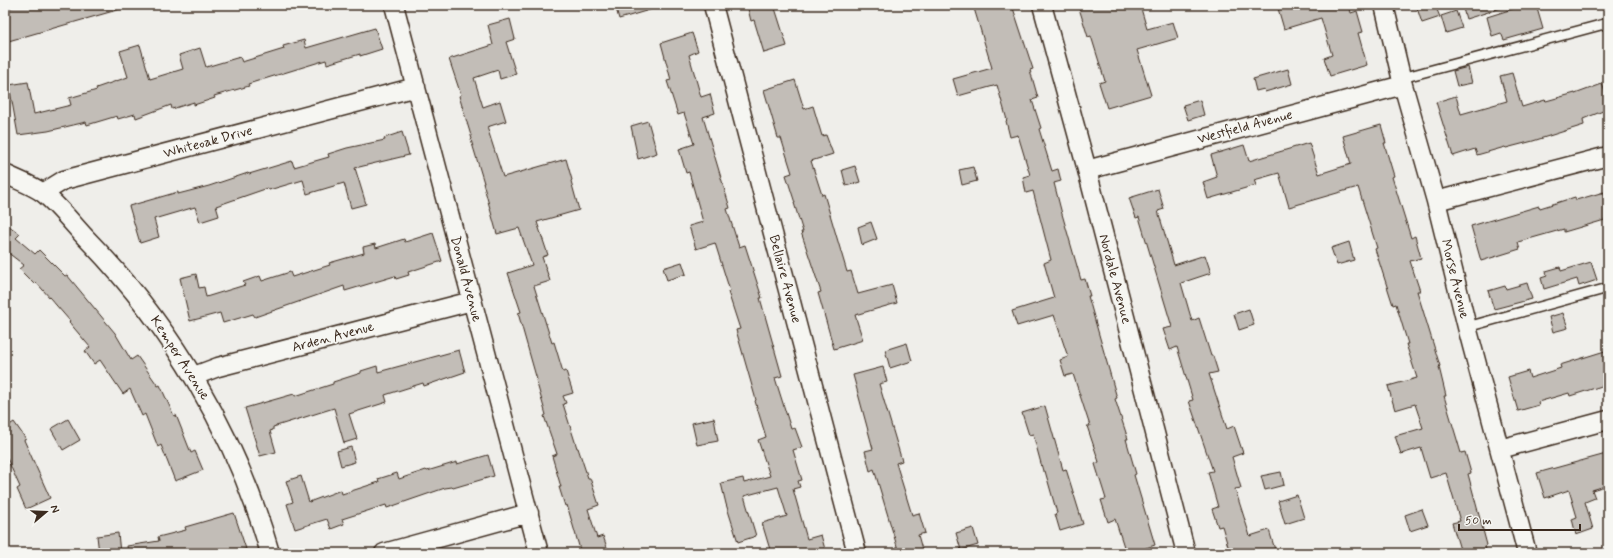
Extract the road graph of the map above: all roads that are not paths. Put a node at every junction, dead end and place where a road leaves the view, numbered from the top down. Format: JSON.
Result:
{"nodes":[{"id":1,"x":394,"y":5,"type":"edge"},
{"id":2,"x":713,"y":5,"type":"edge"},
{"id":3,"x":1042,"y":5,"type":"edge"},
{"id":4,"x":1384,"y":5,"type":"edge"},
{"id":5,"x":1608,"y":23,"type":"edge"},
{"id":6,"x":1402,"y":82,"type":"junction"},
{"id":7,"x":416,"y":87,"type":"junction"},
{"id":8,"x":1608,"y":156,"type":"edge"},
{"id":9,"x":1086,"y":170,"type":"junction"},
{"id":10,"x":5,"y":174,"type":"edge"},
{"id":11,"x":42,"y":193,"type":"junction"},
{"id":12,"x":1436,"y":202,"type":"junction"},
{"id":13,"x":1608,"y":288,"type":"edge"},
{"id":14,"x":472,"y":301,"type":"junction"},
{"id":15,"x":1467,"y":327,"type":"junction"},
{"id":16,"x":194,"y":376,"type":"junction"},
{"id":17,"x":1608,"y":420,"type":"edge"},
{"id":18,"x":1500,"y":449,"type":"junction"},
{"id":19,"x":529,"y":513,"type":"junction"},
{"id":20,"x":270,"y":553,"type":"edge"},
{"id":21,"x":384,"y":553,"type":"edge"},
{"id":22,"x":539,"y":553,"type":"edge"},
{"id":23,"x":857,"y":553,"type":"edge"},
{"id":24,"x":1186,"y":553,"type":"edge"},
{"id":25,"x":1527,"y":553,"type":"edge"}],
"edges":[{"from":1,"to":7,"type":"street","name":"Donald Avenue"},
{"from":2,"to":23,"type":"street","name":"Bellaire Avenue"},
{"from":3,"to":9,"type":"street","name":"Nordale Avenue"},
{"from":4,"to":6,"type":"street","name":"Morse Avenue"},
{"from":5,"to":6,"type":"lane"},
{"from":6,"to":9,"type":"street","name":"Westfield Avenue"},
{"from":6,"to":12,"type":"street","name":"Morse Avenue"},
{"from":7,"to":11,"type":"street","name":"Whiteoak Drive"},
{"from":7,"to":14,"type":"street","name":"Donald Avenue"},
{"from":8,"to":12,"type":"street"},
{"from":9,"to":24,"type":"street","name":"Nordale Avenue"},
{"from":10,"to":11,"type":"street"},
{"from":11,"to":16,"type":"street","name":"Kemper Avenue"},
{"from":12,"to":15,"type":"street","name":"Morse Avenue"},
{"from":13,"to":15,"type":"lane"},
{"from":14,"to":16,"type":"street","name":"Arden Avenue"},
{"from":14,"to":19,"type":"street","name":"Donald Avenue"},
{"from":15,"to":18,"type":"street","name":"Morse Avenue"},
{"from":16,"to":20,"type":"street","name":"Kemper Avenue"},
{"from":17,"to":18,"type":"street"},
{"from":18,"to":25,"type":"street","name":"Morse Avenue"},
{"from":19,"to":21,"type":"street"},
{"from":19,"to":22,"type":"street","name":"Donald Avenue"}]}
